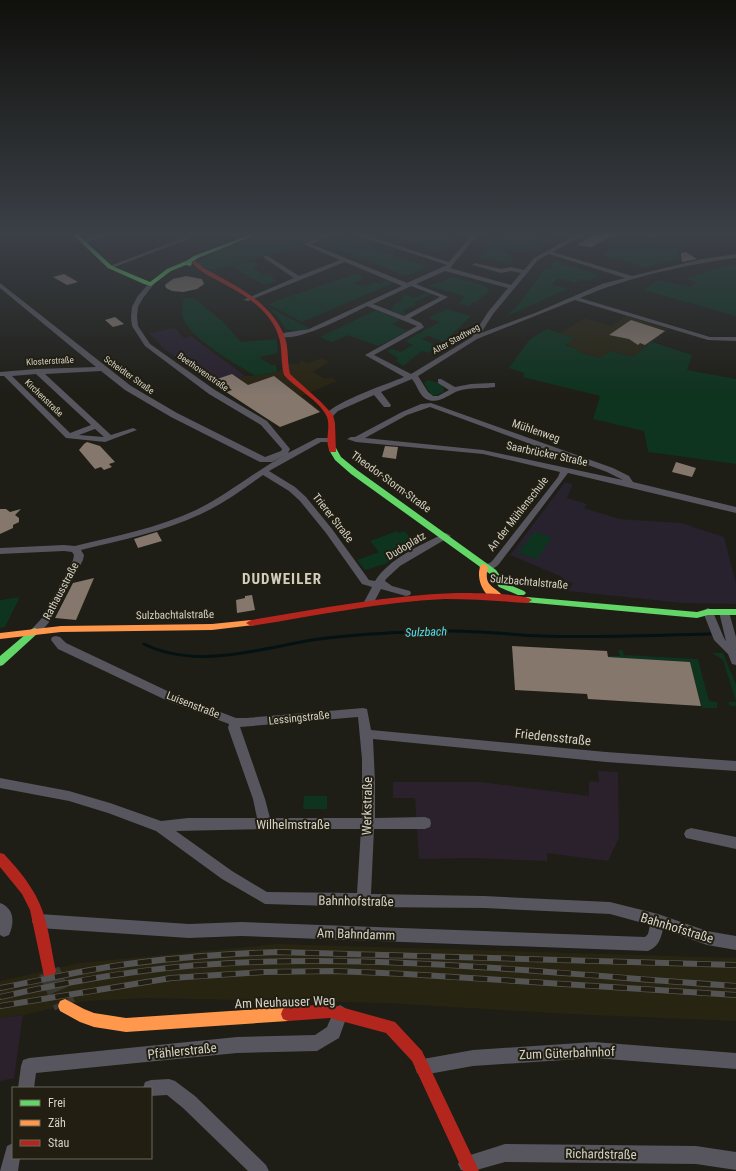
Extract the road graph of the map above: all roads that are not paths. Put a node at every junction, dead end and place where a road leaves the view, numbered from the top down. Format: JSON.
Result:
{"nodes":[{"id":1,"x":2,"y":287,"type":"edge"},
{"id":2,"x":149,"y":287,"type":"edge"},
{"id":3,"x":226,"y":287,"type":"edge"},
{"id":4,"x":280,"y":287,"type":"edge"},
{"id":5,"x":405,"y":287,"type":"edge"},
{"id":6,"x":414,"y":287,"type":"edge"},
{"id":7,"x":512,"y":287,"type":"edge"},
{"id":8,"x":600,"y":287,"type":"edge"},
{"id":9,"x":575,"y":298,"type":"junction"},
{"id":10,"x":249,"y":299,"type":"junction"},
{"id":11,"x":367,"y":304,"type":"junction"},
{"id":12,"x":404,"y":318,"type":"junction"},
{"id":13,"x":281,"y":335,"type":"junction"},
{"id":14,"x":475,"y":338,"type":"junction"},
{"id":15,"x":736,"y":339,"type":"edge"},
{"id":16,"x":101,"y":369,"type":"junction"},
{"id":17,"x":37,"y":372,"type":"junction"},
{"id":18,"x":3,"y":374,"type":"edge"},
{"id":19,"x":411,"y":376,"type":"junction"},
{"id":20,"x":441,"y":381,"type":"dead end"},
{"id":21,"x":492,"y":385,"type":"dead end"},
{"id":22,"x":454,"y":390,"type":"junction"},
{"id":23,"x":374,"y":391,"type":"junction"},
{"id":24,"x":430,"y":403,"type":"junction"},
{"id":25,"x":330,"y":414,"type":"junction"},
{"id":26,"x":399,"y":417,"type":"junction"},
{"id":27,"x":96,"y":426,"type":"junction"},
{"id":28,"x":133,"y":430,"type":"dead end"},
{"id":29,"x":69,"y":436,"type":"junction"},
{"id":30,"x":109,"y":438,"type":"junction"},
{"id":31,"x":326,"y":440,"type":"dead end"},
{"id":32,"x":262,"y":459,"type":"joint"},
{"id":33,"x":566,"y":470,"type":"junction"},
{"id":34,"x":267,"y":473,"type":"junction"},
{"id":35,"x":630,"y":484,"type":"junction"},
{"id":36,"x":736,"y":510,"type":"edge"},
{"id":37,"x":446,"y":536,"type":"junction"},
{"id":38,"x":75,"y":550,"type":"junction"},
{"id":39,"x":0,"y":551,"type":"edge"},
{"id":40,"x":484,"y":567,"type":"junction"},
{"id":41,"x":499,"y":580,"type":"junction"},
{"id":42,"x":381,"y":584,"type":"junction"},
{"id":43,"x":474,"y":589,"type":"junction"},
{"id":44,"x":489,"y":591,"type":"junction"},
{"id":45,"x":521,"y":593,"type":"junction"},
{"id":46,"x":406,"y":596,"type":"junction"},
{"id":47,"x":500,"y":598,"type":"junction"},
{"id":48,"x":370,"y":602,"type":"junction"},
{"id":49,"x":708,"y":612,"type":"junction"},
{"id":50,"x":724,"y":612,"type":"junction"},
{"id":51,"x":736,"y":612,"type":"edge"},
{"id":52,"x":35,"y":631,"type":"junction"},
{"id":53,"x":0,"y":636,"type":"edge"},
{"id":54,"x":56,"y":640,"type":"dead end"},
{"id":55,"x":734,"y":657,"type":"edge"},
{"id":56,"x":0,"y":662,"type":"edge"},
{"id":57,"x":363,"y":712,"type":"joint"},
{"id":58,"x":235,"y":722,"type":"junction"},
{"id":59,"x":367,"y":734,"type":"junction"},
{"id":60,"x":736,"y":766,"type":"edge"},
{"id":61,"x":0,"y":783,"type":"edge"},
{"id":62,"x":425,"y":823,"type":"dead end"},
{"id":63,"x":265,"y":824,"type":"junction"},
{"id":64,"x":367,"y":824,"type":"junction"},
{"id":65,"x":161,"y":827,"type":"junction"},
{"id":66,"x":691,"y":834,"type":"dead end"},
{"id":67,"x":736,"y":843,"type":"edge"},
{"id":68,"x":0,"y":858,"type":"edge"},
{"id":69,"x":364,"y":901,"type":"junction"},
{"id":70,"x":0,"y":909,"type":"edge"},
{"id":71,"x":39,"y":921,"type":"junction"},
{"id":72,"x":658,"y":921,"type":"junction"},
{"id":73,"x":4,"y":930,"type":"dead end"},
{"id":74,"x":736,"y":943,"type":"edge"},
{"id":75,"x":48,"y":971,"type":"tunnel mouth"},
{"id":76,"x":65,"y":1006,"type":"tunnel mouth"},
{"id":77,"x":340,"y":1012,"type":"junction"},
{"id":78,"x":736,"y":1061,"type":"edge"},
{"id":79,"x":423,"y":1067,"type":"junction"},
{"id":80,"x":26,"y":1087,"type":"edge"},
{"id":81,"x":152,"y":1088,"type":"edge"},
{"id":82,"x":12,"y":1157,"type":"edge"},
{"id":83,"x":736,"y":1161,"type":"edge"},
{"id":84,"x":469,"y":1168,"type":"edge"},
{"id":85,"x":9,"y":1171,"type":"edge"},
{"id":86,"x":260,"y":1171,"type":"edge"}],
"edges":[{"from":1,"to":16,"type":"street","name":"Scheidter Straße"},
{"from":2,"to":32,"type":"street","name":"Beethovenstraße"},
{"from":3,"to":10,"type":"street"},
{"from":4,"to":10,"type":"street"},
{"from":5,"to":11,"type":"street"},
{"from":6,"to":12,"type":"street"},
{"from":7,"to":14,"type":"street"},
{"from":8,"to":9,"type":"street","name":"Alter Stadtweg"},
{"from":9,"to":14,"type":"street","name":"Alter Stadtweg"},
{"from":9,"to":15,"type":"street"},
{"from":10,"to":13,"type":"street"},
{"from":11,"to":12,"type":"street"},
{"from":11,"to":13,"type":"street"},
{"from":12,"to":19,"type":"street"},
{"from":13,"to":25,"type":"street"},
{"from":14,"to":19,"type":"street","name":"Alter Stadtweg"},
{"from":16,"to":17,"type":"street","name":"Klosterstraße"},
{"from":16,"to":32,"type":"street","name":"Scheidter Straße"},
{"from":17,"to":18,"type":"street","name":"Klosterstraße"},
{"from":17,"to":27,"type":"street"},
{"from":18,"to":29,"type":"street","name":"Kirchenstraße"},
{"from":19,"to":23,"type":"street","name":"Alter Stadtweg"},
{"from":19,"to":24,"type":"street"},
{"from":20,"to":22,"type":"street"},
{"from":21,"to":22,"type":"street"},
{"from":22,"to":24,"type":"street"},
{"from":23,"to":25,"type":"street","name":"Alter Stadtweg"},
{"from":23,"to":26,"type":"street"},
{"from":24,"to":26,"type":"street"},
{"from":24,"to":35,"type":"street","name":"Mühlenweg"},
{"from":25,"to":37,"type":"street","name":"Theodor-Storm-Straße"},
{"from":26,"to":33,"type":"street","name":"Saarbrücker Straße"},
{"from":27,"to":29,"type":"street"},
{"from":27,"to":30,"type":"street"},
{"from":28,"to":30,"type":"street"},
{"from":29,"to":30,"type":"street"},
{"from":31,"to":34,"type":"street"},
{"from":33,"to":35,"type":"street","name":"Saarbrücker Straße"},
{"from":33,"to":40,"type":"street","name":"An der Mühlenschule"},
{"from":34,"to":38,"type":"street"},
{"from":34,"to":42,"type":"street","name":"Trierer Straße"},
{"from":35,"to":36,"type":"street","name":"Saarbrücker Straße"},
{"from":37,"to":40,"type":"street","name":"Theodor-Storm-Straße"},
{"from":37,"to":42,"type":"street","name":"Dudoplatz"},
{"from":38,"to":39,"type":"street"},
{"from":38,"to":52,"type":"street","name":"Rathausstraße"},
{"from":40,"to":41,"type":"street","name":"Theodor-Storm-Straße"},
{"from":40,"to":43,"type":"street"},
{"from":41,"to":44,"type":"street"},
{"from":41,"to":45,"type":"street","name":"Theodor-Storm-Straße"},
{"from":42,"to":46,"type":"street","name":"Trierer Straße"},
{"from":42,"to":48,"type":"street"},
{"from":43,"to":44,"type":"street"},
{"from":43,"to":44,"type":"street"},
{"from":43,"to":46,"type":"street","name":"Sulzbachtalstraße"},
{"from":43,"to":47,"type":"street","name":"Sulzbachtalstraße"},
{"from":44,"to":45,"type":"street","name":"Sulzbachtalstraße"},
{"from":44,"to":47,"type":"street"},
{"from":45,"to":49,"type":"street","name":"Sulzbachtalstraße"},
{"from":46,"to":48,"type":"street","name":"Sulzbachtalstraße"},
{"from":47,"to":49,"type":"street","name":"Sulzbachtalstraße"},
{"from":48,"to":52,"type":"street","name":"Sulzbachtalstraße"},
{"from":49,"to":50,"type":"street","name":"Sulzbachtalstraße"},
{"from":49,"to":55,"type":"street"},
{"from":50,"to":51,"type":"street","name":"Sulzbachtalstraße"},
{"from":50,"to":55,"type":"street"},
{"from":52,"to":53,"type":"street","name":"Sulzbachtalstraße"},
{"from":52,"to":56,"type":"street","name":"Rathausstraße"},
{"from":54,"to":58,"type":"street","name":"Luisenstraße"},
{"from":57,"to":58,"type":"street","name":"Lessingstraße"},
{"from":57,"to":59,"type":"street","name":"Werkstraße"},
{"from":58,"to":63,"type":"street"},
{"from":59,"to":60,"type":"street","name":"Friedensstraße"},
{"from":59,"to":64,"type":"street","name":"Werkstraße"},
{"from":61,"to":65,"type":"street","name":"Bahnhofstraße"},
{"from":62,"to":64,"type":"street","name":"Wilhelmstraße"},
{"from":63,"to":64,"type":"street","name":"Wilhelmstraße"},
{"from":63,"to":65,"type":"street","name":"Wilhelmstraße"},
{"from":64,"to":69,"type":"street","name":"Werkstraße"},
{"from":65,"to":69,"type":"street","name":"Bahnhofstraße"},
{"from":66,"to":67,"type":"street"},
{"from":68,"to":71,"type":"street"},
{"from":69,"to":72,"type":"street","name":"Bahnhofstraße"},
{"from":70,"to":73,"type":"street"},
{"from":71,"to":72,"type":"street","name":"Am Bahndamm"},
{"from":71,"to":75,"type":"street"},
{"from":72,"to":74,"type":"street","name":"Bahnhofstraße"},
{"from":76,"to":77,"type":"street","name":"Am Neuhauser Weg"},
{"from":77,"to":79,"type":"street","name":"Am Neuhauser Weg"},
{"from":77,"to":80,"type":"street","name":"Pfählerstraße"},
{"from":78,"to":79,"type":"street","name":"Zum Güterbahnhof"},
{"from":79,"to":84,"type":"street","name":"Am Neuhauser Weg"},
{"from":81,"to":86,"type":"street"},
{"from":82,"to":85,"type":"street"},
{"from":83,"to":84,"type":"street","name":"Richardstraße"}]}
